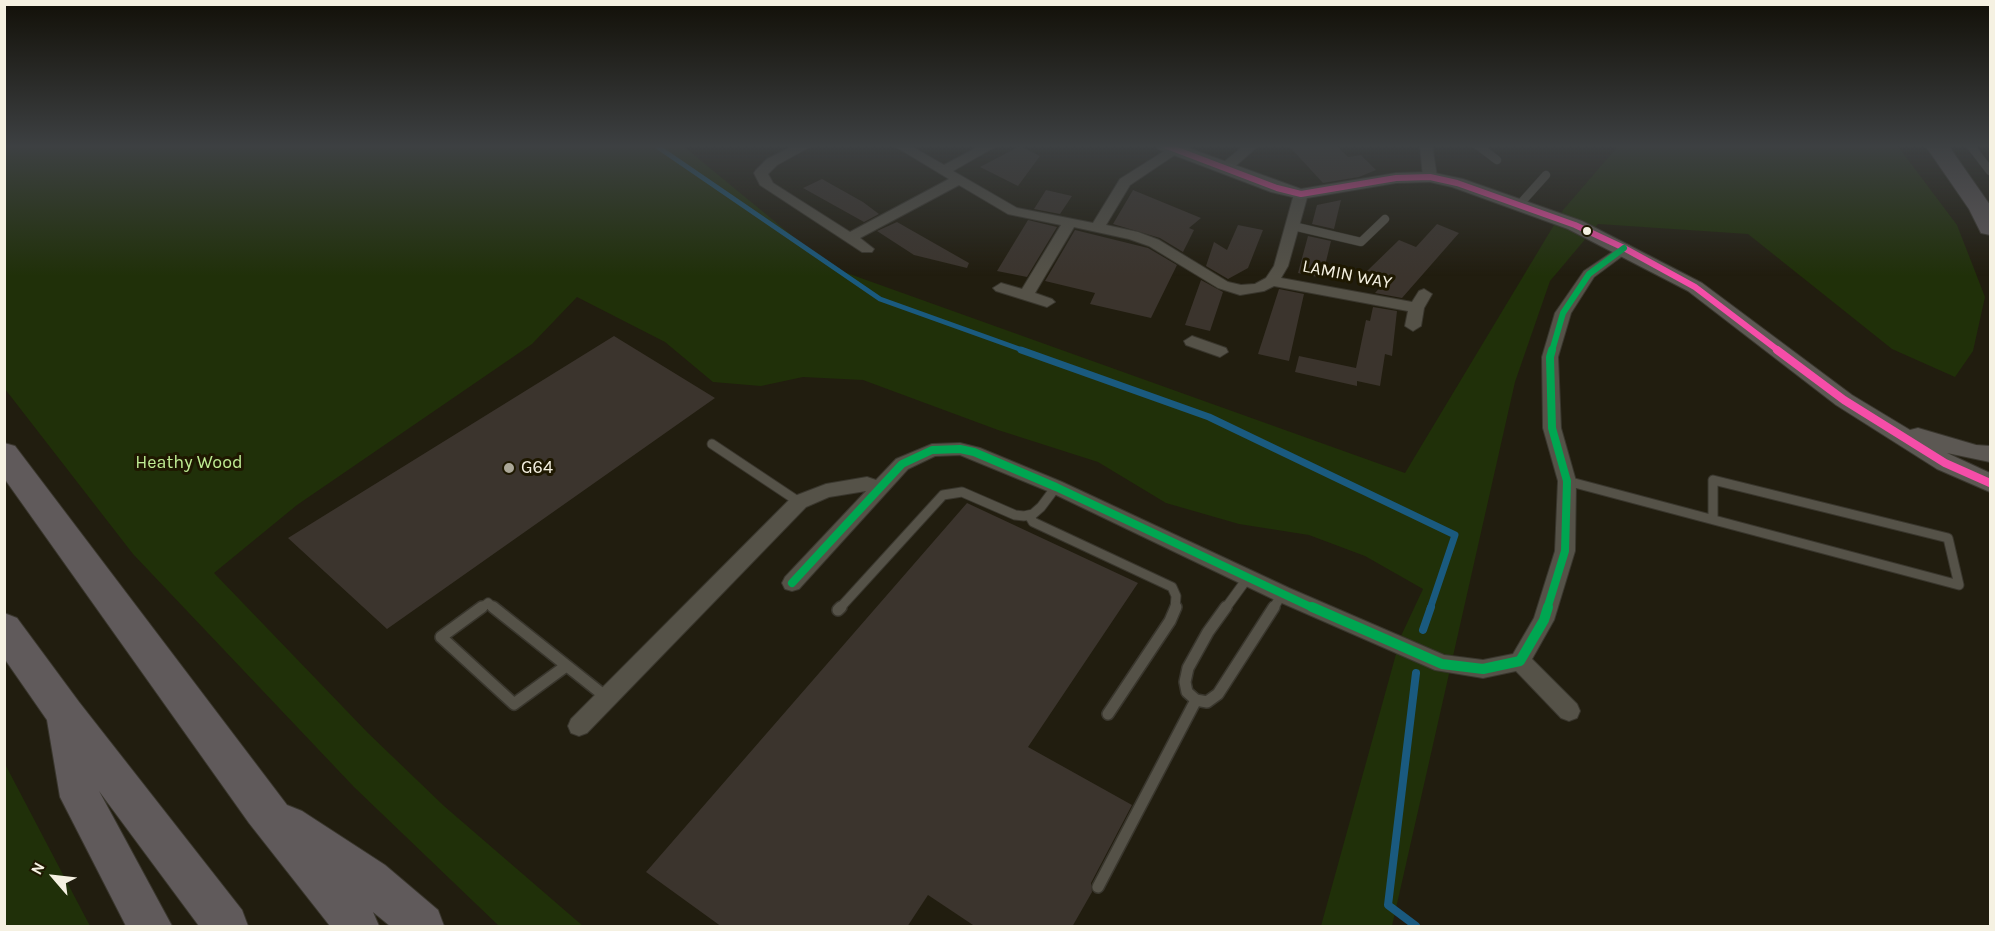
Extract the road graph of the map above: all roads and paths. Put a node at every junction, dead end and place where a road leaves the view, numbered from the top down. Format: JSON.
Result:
{"nodes":[{"id":1,"x":772,"y":188,"type":"edge"},
{"id":2,"x":942,"y":188,"type":"edge"},
{"id":3,"x":973,"y":188,"type":"edge"},
{"id":4,"x":1121,"y":188,"type":"edge"},
{"id":5,"x":1280,"y":188,"type":"edge"},
{"id":6,"x":1334,"y":188,"type":"edge"},
{"id":7,"x":1473,"y":188,"type":"edge"},
{"id":8,"x":1534,"y":188,"type":"edge"},
{"id":9,"x":1967,"y":188,"type":"edge"},
{"id":10,"x":1301,"y":194,"type":"junction"},
{"id":11,"x":1520,"y":204,"type":"junction"},
{"id":12,"x":1384,"y":219,"type":"dead end"},
{"id":13,"x":1070,"y":222,"type":"junction"},
{"id":14,"x":1293,"y":226,"type":"junction"},
{"id":15,"x":1097,"y":228,"type":"junction"},
{"id":16,"x":1990,"y":228,"type":"edge"},
{"id":17,"x":850,"y":238,"type":"junction"},
{"id":18,"x":1624,"y":248,"type":"junction"},
{"id":19,"x":867,"y":249,"type":"dead end"},
{"id":20,"x":1272,"y":280,"type":"junction"},
{"id":21,"x":1001,"y":288,"type":"dead end"},
{"id":22,"x":1026,"y":295,"type":"junction"},
{"id":23,"x":1047,"y":302,"type":"dead end"},
{"id":24,"x":1413,"y":326,"type":"dead end"},
{"id":25,"x":1192,"y":341,"type":"dead end"},
{"id":26,"x":1220,"y":352,"type":"dead end"},
{"id":27,"x":1882,"y":424,"type":"junction"},
{"id":28,"x":712,"y":444,"type":"dead end"},
{"id":29,"x":4,"y":454,"type":"edge"},
{"id":30,"x":1990,"y":454,"type":"edge"},
{"id":31,"x":1567,"y":481,"type":"junction"},
{"id":32,"x":1990,"y":483,"type":"edge"},
{"id":33,"x":1056,"y":487,"type":"junction"},
{"id":34,"x":879,"y":489,"type":"junction"},
{"id":35,"x":799,"y":502,"type":"junction"},
{"id":36,"x":1029,"y":515,"type":"junction"},
{"id":37,"x":1713,"y":519,"type":"junction"},
{"id":38,"x":1249,"y":576,"type":"junction"},
{"id":39,"x":792,"y":583,"type":"dead end"},
{"id":40,"x":1282,"y":594,"type":"junction"},
{"id":41,"x":838,"y":610,"type":"dead end"},
{"id":42,"x":4,"y":628,"type":"edge"},
{"id":43,"x":1520,"y":662,"type":"junction"},
{"id":44,"x":566,"y":666,"type":"junction"},
{"id":45,"x":606,"y":698,"type":"junction"},
{"id":46,"x":1196,"y":700,"type":"junction"},
{"id":47,"x":1569,"y":711,"type":"dead end"},
{"id":48,"x":65,"y":714,"type":"junction"},
{"id":49,"x":1108,"y":714,"type":"dead end"},
{"id":50,"x":579,"y":726,"type":"dead end"},
{"id":51,"x":264,"y":809,"type":"junction"},
{"id":52,"x":1098,"y":887,"type":"dead end"},
{"id":53,"x":150,"y":927,"type":"edge"},
{"id":54,"x":226,"y":927,"type":"edge"},
{"id":55,"x":357,"y":927,"type":"edge"},
{"id":56,"x":422,"y":927,"type":"edge"}],
"edges":[{"from":1,"to":17,"type":"street"},
{"from":2,"to":17,"type":"street"},
{"from":3,"to":13,"type":"street"},
{"from":4,"to":15,"type":"street"},
{"from":5,"to":10,"type":"street"},
{"from":6,"to":10,"type":"street"},
{"from":7,"to":11,"type":"street"},
{"from":8,"to":11,"type":"lane"},
{"from":9,"to":16,"type":"highway"},
{"from":10,"to":14,"type":"street"},
{"from":11,"to":18,"type":"street"},
{"from":12,"to":14,"type":"lane"},
{"from":13,"to":15,"type":"street"},
{"from":13,"to":22,"type":"street"},
{"from":14,"to":20,"type":"street"},
{"from":15,"to":20,"type":"street"},
{"from":17,"to":19,"type":"street"},
{"from":18,"to":27,"type":"street"},
{"from":18,"to":31,"type":"street"},
{"from":20,"to":24,"type":"street","name":"LAMIN WAY"},
{"from":21,"to":22,"type":"street"},
{"from":22,"to":23,"type":"street"},
{"from":25,"to":26,"type":"street"},
{"from":27,"to":30,"type":"street"},
{"from":27,"to":32,"type":"street"},
{"from":28,"to":35,"type":"lane"},
{"from":29,"to":51,"type":"highway"},
{"from":31,"to":37,"type":"lane"},
{"from":31,"to":43,"type":"street"},
{"from":33,"to":34,"type":"street"},
{"from":33,"to":36,"type":"lane"},
{"from":33,"to":38,"type":"street"},
{"from":34,"to":35,"type":"street"},
{"from":34,"to":39,"type":"street"},
{"from":35,"to":45,"type":"street"},
{"from":36,"to":41,"type":"lane"},
{"from":36,"to":49,"type":"lane"},
{"from":37,"to":37,"type":"lane"},
{"from":38,"to":40,"type":"street"},
{"from":38,"to":46,"type":"lane"},
{"from":40,"to":43,"type":"street"},
{"from":40,"to":46,"type":"lane"},
{"from":42,"to":48,"type":"highway"},
{"from":43,"to":47,"type":"street"},
{"from":44,"to":44,"type":"lane"},
{"from":44,"to":45,"type":"lane"},
{"from":45,"to":50,"type":"street"},
{"from":46,"to":52,"type":"lane"},
{"from":48,"to":53,"type":"highway"},
{"from":48,"to":54,"type":"highway"},
{"from":51,"to":55,"type":"highway"},
{"from":51,"to":56,"type":"highway"}]}
